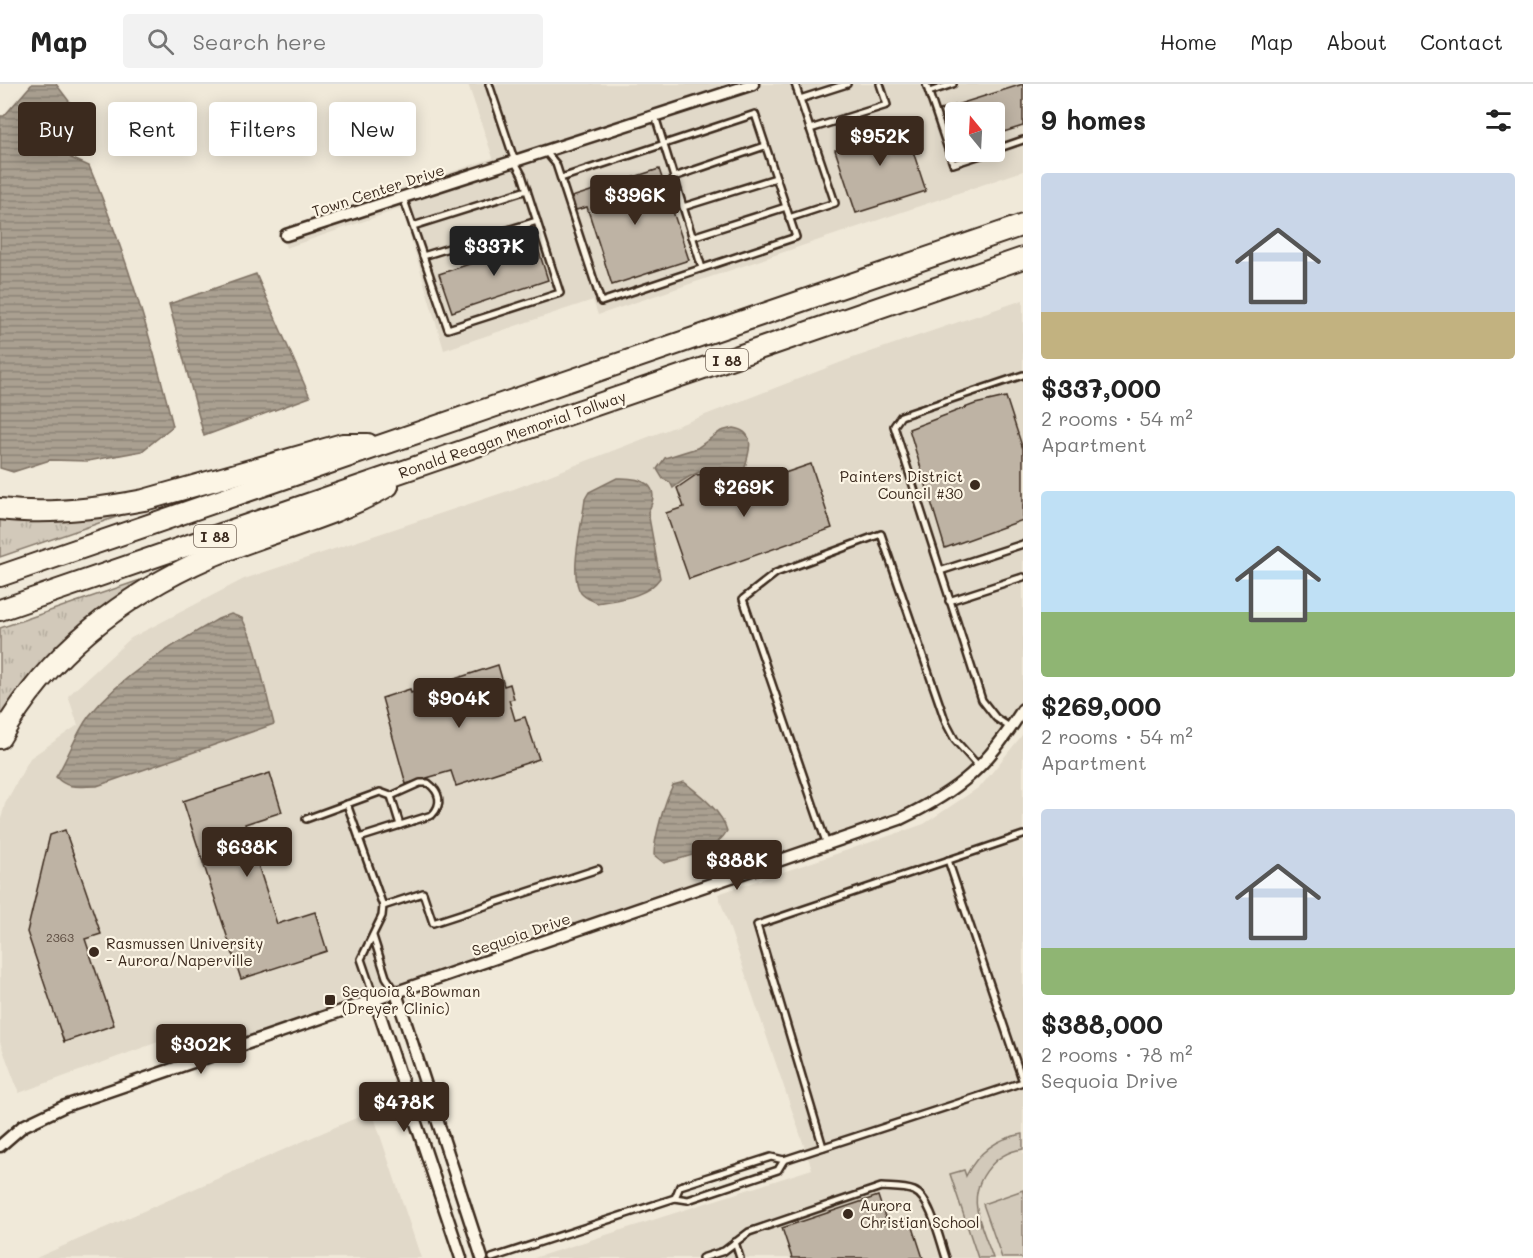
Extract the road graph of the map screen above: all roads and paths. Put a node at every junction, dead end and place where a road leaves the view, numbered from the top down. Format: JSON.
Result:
{"nodes":[{"id":1,"x":489,"y":84,"type":"edge"},
{"id":2,"x":753,"y":84,"type":"edge"},
{"id":3,"x":795,"y":84,"type":"edge"},
{"id":4,"x":847,"y":84,"type":"edge"},
{"id":5,"x":880,"y":84,"type":"edge"},
{"id":6,"x":926,"y":84,"type":"edge"},
{"id":7,"x":953,"y":84,"type":"edge"},
{"id":8,"x":929,"y":92,"type":"junction"},
{"id":9,"x":800,"y":99,"type":"junction"},
{"id":10,"x":655,"y":116,"type":"junction"},
{"id":11,"x":810,"y":129,"type":"junction"},
{"id":12,"x":945,"y":140,"type":"edge"},
{"id":13,"x":1023,"y":140,"type":"edge"},
{"id":14,"x":663,"y":144,"type":"junction"},
{"id":15,"x":765,"y":146,"type":"junction"},
{"id":16,"x":1005,"y":146,"type":"edge"},
{"id":17,"x":546,"y":152,"type":"junction"},
{"id":18,"x":515,"y":162,"type":"junction"},
{"id":19,"x":674,"y":177,"type":"junction"},
{"id":20,"x":561,"y":178,"type":"junction"},
{"id":21,"x":776,"y":178,"type":"junction"},
{"id":22,"x":527,"y":190,"type":"junction"},
{"id":23,"x":403,"y":197,"type":"junction"},
{"id":24,"x":683,"y":207,"type":"junction"},
{"id":25,"x":786,"y":207,"type":"junction"},
{"id":26,"x":789,"y":218,"type":"junction"},
{"id":27,"x":537,"y":221,"type":"junction"},
{"id":28,"x":1023,"y":225,"type":"edge"},
{"id":29,"x":413,"y":226,"type":"junction"},
{"id":30,"x":286,"y":235,"type":"dead end"},
{"id":31,"x":693,"y":237,"type":"junction"},
{"id":32,"x":423,"y":256,"type":"junction"},
{"id":33,"x":1023,"y":258,"type":"edge"},
{"id":34,"x":702,"y":268,"type":"junction"},
{"id":35,"x":1022,"y":375,"type":"edge"},
{"id":36,"x":1023,"y":383,"type":"edge"},
{"id":37,"x":383,"y":445,"type":"junction"},
{"id":38,"x":431,"y":462,"type":"junction"},
{"id":39,"x":0,"y":509,"type":"edge"},
{"id":40,"x":1023,"y":544,"type":"edge"},
{"id":41,"x":940,"y":571,"type":"junction"},
{"id":42,"x":0,"y":576,"type":"edge"},
{"id":43,"x":1023,"y":577,"type":"edge"},
{"id":44,"x":949,"y":601,"type":"junction"},
{"id":45,"x":0,"y":610,"type":"edge"},
{"id":46,"x":1023,"y":709,"type":"edge"},
{"id":47,"x":1011,"y":728,"type":"junction"},
{"id":48,"x":0,"y":738,"type":"edge"},
{"id":49,"x":980,"y":769,"type":"junction"},
{"id":50,"x":391,"y":796,"type":"junction"},
{"id":51,"x":347,"y":804,"type":"junction"},
{"id":52,"x":306,"y":819,"type":"dead end"},
{"id":53,"x":400,"y":825,"type":"junction"},
{"id":54,"x":1023,"y":835,"type":"edge"},
{"id":55,"x":359,"y":838,"type":"junction"},
{"id":56,"x":827,"y":845,"type":"junction"},
{"id":57,"x":948,"y":860,"type":"junction"},
{"id":58,"x":598,"y":869,"type":"dead end"},
{"id":59,"x":383,"y":906,"type":"junction"},
{"id":60,"x":373,"y":936,"type":"junction"},
{"id":61,"x":396,"y":993,"type":"junction"},
{"id":62,"x":375,"y":1000,"type":"junction"},
{"id":63,"x":1023,"y":1082,"type":"edge"},
{"id":64,"x":0,"y":1146,"type":"edge"},
{"id":65,"x":823,"y":1147,"type":"junction"},
{"id":66,"x":784,"y":1160,"type":"junction"},
{"id":67,"x":675,"y":1198,"type":"junction"},
{"id":68,"x":735,"y":1242,"type":"junction"},
{"id":69,"x":461,"y":1258,"type":"edge"},
{"id":70,"x":482,"y":1258,"type":"edge"},
{"id":71,"x":492,"y":1258,"type":"edge"},
{"id":72,"x":705,"y":1258,"type":"edge"},
{"id":73,"x":740,"y":1258,"type":"edge"},
{"id":74,"x":945,"y":1258,"type":"edge"}],
"edges":[{"from":1,"to":18,"type":"lane"},
{"from":2,"to":10,"type":"street","name":"Town Center Drive"},
{"from":3,"to":9,"type":"lane"},
{"from":4,"to":9,"type":"lane"},
{"from":5,"to":11,"type":"lane"},
{"from":6,"to":8,"type":"lane"},
{"from":7,"to":8,"type":"lane"},
{"from":8,"to":12,"type":"lane"},
{"from":9,"to":11,"type":"lane"},
{"from":10,"to":14,"type":"lane"},
{"from":10,"to":17,"type":"street","name":"Town Center Drive"},
{"from":11,"to":26,"type":"lane"},
{"from":13,"to":16,"type":"lane"},
{"from":14,"to":15,"type":"lane"},
{"from":14,"to":19,"type":"lane"},
{"from":14,"to":20,"type":"lane"},
{"from":15,"to":19,"type":"lane"},
{"from":15,"to":21,"type":"lane"},
{"from":17,"to":18,"type":"street","name":"Town Center Drive"},
{"from":17,"to":20,"type":"lane"},
{"from":18,"to":22,"type":"lane"},
{"from":18,"to":23,"type":"street","name":"Town Center Drive"},
{"from":19,"to":24,"type":"lane"},
{"from":20,"to":34,"type":"lane"},
{"from":21,"to":24,"type":"lane"},
{"from":21,"to":25,"type":"lane"},
{"from":22,"to":27,"type":"lane"},
{"from":22,"to":29,"type":"lane"},
{"from":23,"to":29,"type":"lane"},
{"from":23,"to":30,"type":"street","name":"Town Center Drive"},
{"from":24,"to":31,"type":"lane"},
{"from":25,"to":26,"type":"lane"},
{"from":25,"to":31,"type":"lane"},
{"from":26,"to":34,"type":"lane"},
{"from":27,"to":32,"type":"lane"},
{"from":27,"to":32,"type":"lane"},
{"from":28,"to":37,"type":"highway","number":"I 88"},
{"from":29,"to":32,"type":"lane"},
{"from":31,"to":34,"type":"lane"},
{"from":33,"to":38,"type":"highway","name":"Ronald Reagan Memorial Tollway","number":"I 88"},
{"from":35,"to":36,"type":"lane"},
{"from":35,"to":41,"type":"lane"},
{"from":37,"to":39,"type":"highway"},
{"from":37,"to":42,"type":"highway","number":"I 88"},
{"from":38,"to":45,"type":"highway","name":"Ronald Reagan Memorial Tollway","number":"I 88"},
{"from":38,"to":48,"type":"highway"},
{"from":40,"to":41,"type":"lane"},
{"from":41,"to":44,"type":"lane"},
{"from":43,"to":44,"type":"lane"},
{"from":44,"to":47,"type":"lane"},
{"from":46,"to":47,"type":"street","name":"Sequoia Drive"},
{"from":47,"to":49,"type":"street","name":"Sequoia Drive"},
{"from":49,"to":56,"type":"street","name":"Sequoia Drive"},
{"from":49,"to":56,"type":"lane"},
{"from":50,"to":51,"type":"lane"},
{"from":50,"to":53,"type":"lane"},
{"from":50,"to":53,"type":"lane"},
{"from":51,"to":52,"type":"lane"},
{"from":51,"to":55,"type":"lane"},
{"from":53,"to":55,"type":"lane"},
{"from":54,"to":57,"type":"lane"},
{"from":55,"to":59,"type":"lane"},
{"from":56,"to":61,"type":"street","name":"Sequoia Drive"},
{"from":57,"to":63,"type":"lane"},
{"from":57,"to":65,"type":"lane"},
{"from":58,"to":59,"type":"lane"},
{"from":59,"to":60,"type":"lane"},
{"from":60,"to":61,"type":"lane"},
{"from":60,"to":62,"type":"lane"},
{"from":61,"to":62,"type":"street","name":"Sequoia Drive"},
{"from":61,"to":70,"type":"street"},
{"from":62,"to":64,"type":"street","name":"Sequoia Drive"},
{"from":62,"to":69,"type":"street"},
{"from":63,"to":65,"type":"lane"},
{"from":65,"to":66,"type":"lane"},
{"from":66,"to":67,"type":"lane"},
{"from":66,"to":67,"type":"lane"},
{"from":67,"to":71,"type":"lane"},
{"from":68,"to":72,"type":"lane"},
{"from":68,"to":73,"type":"lane"},
{"from":68,"to":74,"type":"lane"}]}
